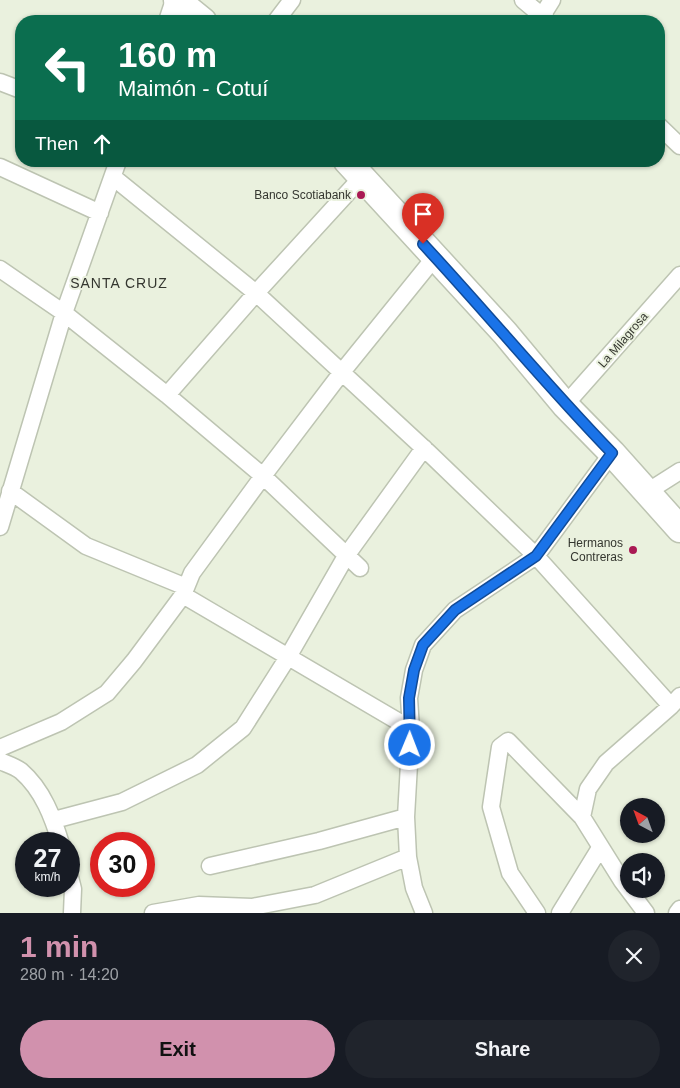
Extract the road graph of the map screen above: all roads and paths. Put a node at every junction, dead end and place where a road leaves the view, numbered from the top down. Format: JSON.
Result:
{"nodes":[{"id":1,"x":176,"y":0,"type":"edge"},
{"id":2,"x":292,"y":0,"type":"edge"},
{"id":3,"x":523,"y":0,"type":"edge"},
{"id":4,"x":552,"y":0,"type":"edge"},
{"id":5,"x":170,"y":15,"type":"edge"},
{"id":6,"x":195,"y":15,"type":"edge"},
{"id":7,"x":281,"y":15,"type":"edge"},
{"id":8,"x":540,"y":15,"type":"edge"},
{"id":9,"x":546,"y":15,"type":"edge"},
{"id":10,"x":0,"y":82,"type":"edge"},
{"id":11,"x":15,"y":88,"type":"edge"},
{"id":12,"x":665,"y":132,"type":"edge"},
{"id":13,"x":680,"y":146,"type":"edge"},
{"id":14,"x":0,"y":167,"type":"edge"},
{"id":15,"x":116,"y":169,"type":"edge"},
{"id":16,"x":355,"y":169,"type":"edge"},
{"id":17,"x":100,"y":213,"type":"junction"},
{"id":18,"x":435,"y":257,"type":"junction"},
{"id":19,"x":0,"y":269,"type":"edge"},
{"id":20,"x":680,"y":275,"type":"edge"},
{"id":21,"x":256,"y":293,"type":"junction"},
{"id":22,"x":64,"y":312,"type":"junction"},
{"id":23,"x":342,"y":372,"type":"junction"},
{"id":24,"x":167,"y":395,"type":"junction"},
{"id":25,"x":566,"y":405,"type":"junction"},
{"id":26,"x":424,"y":448,"type":"junction"},
{"id":27,"x":612,"y":453,"type":"junction"},
{"id":28,"x":680,"y":471,"type":"edge"},
{"id":29,"x":263,"y":476,"type":"junction"},
{"id":30,"x":10,"y":491,"type":"junction"},
{"id":31,"x":647,"y":492,"type":"junction"},
{"id":32,"x":0,"y":527,"type":"edge"},
{"id":33,"x":680,"y":529,"type":"edge"},
{"id":34,"x":346,"y":556,"type":"junction"},
{"id":35,"x":536,"y":556,"type":"junction"},
{"id":36,"x":360,"y":568,"type":"dead end"},
{"id":37,"x":184,"y":591,"type":"junction"},
{"id":38,"x":288,"y":657,"type":"junction"},
{"id":39,"x":676,"y":701,"type":"edge"},
{"id":40,"x":411,"y":729,"type":"junction"},
{"id":41,"x":0,"y":748,"type":"edge"},
{"id":42,"x":0,"y":761,"type":"edge"},
{"id":43,"x":406,"y":817,"type":"junction"},
{"id":44,"x":582,"y":817,"type":"junction"},
{"id":45,"x":54,"y":820,"type":"junction"},
{"id":46,"x":58,"y":832,"type":"edge"},
{"id":47,"x":600,"y":848,"type":"junction"},
{"id":48,"x":408,"y":857,"type":"junction"},
{"id":49,"x":210,"y":866,"type":"dead end"},
{"id":50,"x":73,"y":897,"type":"edge"},
{"id":51,"x":680,"y":909,"type":"edge"},
{"id":52,"x":72,"y":913,"type":"edge"},
{"id":53,"x":153,"y":913,"type":"edge"},
{"id":54,"x":424,"y":913,"type":"edge"},
{"id":55,"x":537,"y":913,"type":"edge"},
{"id":56,"x":560,"y":913,"type":"edge"},
{"id":57,"x":646,"y":913,"type":"edge"},
{"id":58,"x":677,"y":913,"type":"edge"}],
"edges":[{"from":1,"to":5,"type":"street"},
{"from":1,"to":6,"type":"main road"},
{"from":2,"to":7,"type":"street"},
{"from":3,"to":8,"type":"street"},
{"from":4,"to":9,"type":"street"},
{"from":10,"to":11,"type":"street"},
{"from":12,"to":13,"type":"street"},
{"from":14,"to":17,"type":"street"},
{"from":15,"to":17,"type":"street"},
{"from":15,"to":21,"type":"street"},
{"from":16,"to":18,"type":"main road"},
{"from":16,"to":21,"type":"street"},
{"from":17,"to":22,"type":"street"},
{"from":18,"to":23,"type":"street"},
{"from":18,"to":25,"type":"main road"},
{"from":19,"to":22,"type":"street"},
{"from":20,"to":25,"type":"street","name":"La Milagrosa"},
{"from":21,"to":23,"type":"street"},
{"from":21,"to":24,"type":"street"},
{"from":22,"to":24,"type":"street"},
{"from":22,"to":30,"type":"street"},
{"from":23,"to":26,"type":"street"},
{"from":23,"to":29,"type":"street"},
{"from":24,"to":29,"type":"street"},
{"from":25,"to":27,"type":"main road"},
{"from":26,"to":34,"type":"street"},
{"from":26,"to":35,"type":"street"},
{"from":27,"to":31,"type":"main road"},
{"from":27,"to":35,"type":"street"},
{"from":28,"to":31,"type":"street"},
{"from":29,"to":34,"type":"street"},
{"from":29,"to":37,"type":"street"},
{"from":30,"to":32,"type":"street"},
{"from":30,"to":37,"type":"street"},
{"from":31,"to":33,"type":"main road"},
{"from":34,"to":36,"type":"street"},
{"from":34,"to":38,"type":"street"},
{"from":35,"to":39,"type":"street"},
{"from":35,"to":40,"type":"street"},
{"from":37,"to":38,"type":"street"},
{"from":37,"to":41,"type":"street"},
{"from":38,"to":40,"type":"street"},
{"from":38,"to":45,"type":"street"},
{"from":39,"to":44,"type":"street"},
{"from":40,"to":43,"type":"street"},
{"from":42,"to":45,"type":"street"},
{"from":43,"to":48,"type":"street"},
{"from":43,"to":49,"type":"street"},
{"from":44,"to":47,"type":"street"},
{"from":44,"to":55,"type":"street"},
{"from":45,"to":46,"type":"street"},
{"from":47,"to":56,"type":"street"},
{"from":47,"to":57,"type":"street"},
{"from":48,"to":53,"type":"street"},
{"from":48,"to":54,"type":"street"},
{"from":50,"to":52,"type":"street"},
{"from":51,"to":58,"type":"street"}]}
